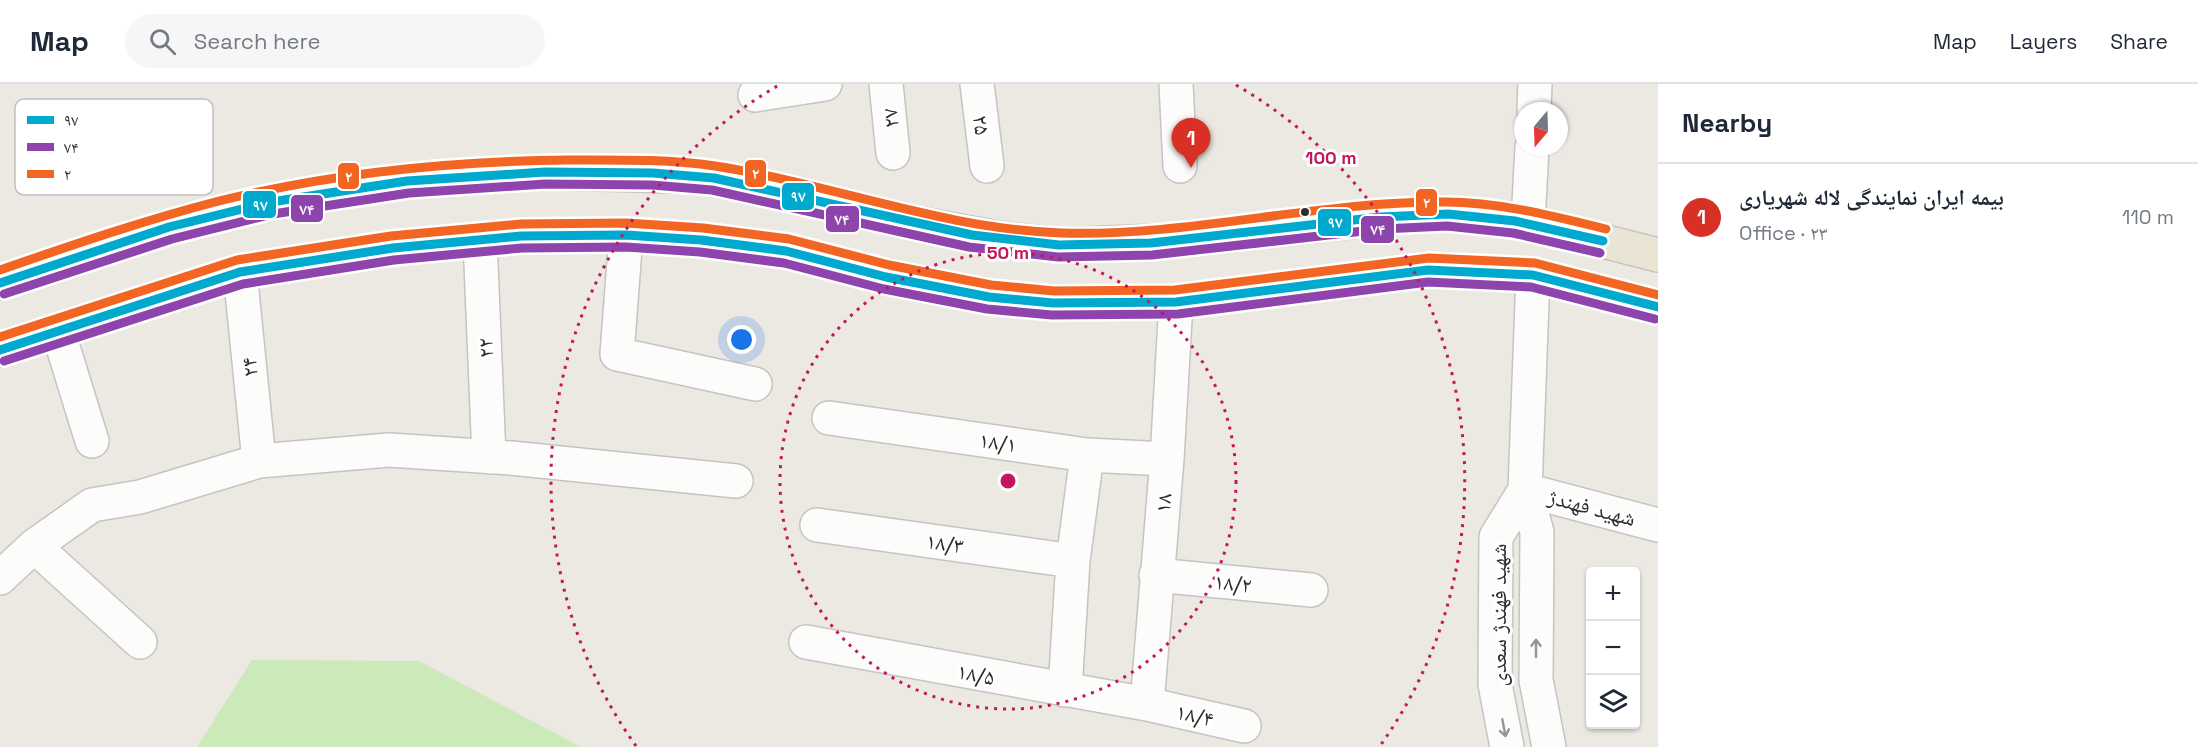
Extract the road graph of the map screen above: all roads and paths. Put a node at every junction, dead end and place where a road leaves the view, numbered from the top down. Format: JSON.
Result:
{"nodes":[{"id":1,"x":825,"y":84,"type":"edge"},
{"id":2,"x":886,"y":84,"type":"edge"},
{"id":3,"x":977,"y":84,"type":"edge"},
{"id":4,"x":1176,"y":84,"type":"edge"},
{"id":5,"x":1535,"y":84,"type":"edge"},
{"id":6,"x":755,"y":95,"type":"dead end"},
{"id":7,"x":1534,"y":102,"type":"edge"},
{"id":8,"x":893,"y":153,"type":"dead end"},
{"id":9,"x":1532,"y":156,"type":"edge"},
{"id":10,"x":987,"y":166,"type":"dead end"},
{"id":11,"x":1180,"y":166,"type":"dead end"},
{"id":12,"x":1528,"y":222,"type":"junction"},
{"id":13,"x":626,"y":235,"type":"junction"},
{"id":14,"x":480,"y":240,"type":"junction"},
{"id":15,"x":1658,"y":255,"type":"edge"},
{"id":16,"x":240,"y":272,"type":"junction"},
{"id":17,"x":1533,"y":275,"type":"junction"},
{"id":18,"x":0,"y":283,"type":"edge"},
{"id":19,"x":1176,"y":302,"type":"junction"},
{"id":20,"x":1658,"y":307,"type":"edge"},
{"id":21,"x":58,"y":331,"type":"junction"},
{"id":22,"x":0,"y":350,"type":"edge"},
{"id":23,"x":755,"y":384,"type":"dead end"},
{"id":24,"x":829,"y":418,"type":"dead end"},
{"id":25,"x":92,"y":441,"type":"dead end"},
{"id":26,"x":1087,"y":455,"type":"junction"},
{"id":27,"x":489,"y":457,"type":"junction"},
{"id":28,"x":1167,"y":459,"type":"junction"},
{"id":29,"x":259,"y":461,"type":"junction"},
{"id":30,"x":736,"y":481,"type":"dead end"},
{"id":31,"x":1525,"y":490,"type":"junction"},
{"id":32,"x":818,"y":525,"type":"dead end"},
{"id":33,"x":1658,"y":525,"type":"edge"},
{"id":34,"x":34,"y":546,"type":"junction"},
{"id":35,"x":1073,"y":561,"type":"junction"},
{"id":36,"x":1156,"y":575,"type":"junction"},
{"id":37,"x":0,"y":578,"type":"edge"},
{"id":38,"x":1311,"y":590,"type":"dead end"},
{"id":39,"x":140,"y":642,"type":"dead end"},
{"id":40,"x":806,"y":642,"type":"dead end"},
{"id":41,"x":1065,"y":690,"type":"junction"},
{"id":42,"x":1147,"y":704,"type":"junction"},
{"id":43,"x":1244,"y":726,"type":"dead end"},
{"id":44,"x":1507,"y":747,"type":"edge"},
{"id":45,"x":1549,"y":747,"type":"edge"}],
"edges":[{"from":1,"to":6,"type":"street"},
{"from":2,"to":8,"type":"street","name":"۲۷"},
{"from":3,"to":10,"type":"street","name":"۲۵"},
{"from":4,"to":11,"type":"street"},
{"from":5,"to":7,"type":"street"},
{"from":9,"to":12,"type":"street"},
{"from":12,"to":15,"type":"main road"},
{"from":12,"to":18,"type":"main road"},
{"from":13,"to":14,"type":"main road"},
{"from":13,"to":19,"type":"main road"},
{"from":13,"to":23,"type":"street"},
{"from":14,"to":16,"type":"main road"},
{"from":14,"to":27,"type":"street","name":"۲۲"},
{"from":16,"to":21,"type":"main road"},
{"from":16,"to":29,"type":"street","name":"۲۴"},
{"from":17,"to":19,"type":"main road"},
{"from":17,"to":20,"type":"main road"},
{"from":17,"to":31,"type":"street","name":"شهید فهندژ سعدی"},
{"from":19,"to":28,"type":"street","name":"۱۸"},
{"from":21,"to":22,"type":"main road"},
{"from":21,"to":25,"type":"street"},
{"from":24,"to":26,"type":"street","name":"۱۸/۱"},
{"from":26,"to":28,"type":"street","name":"۱۸/۱"},
{"from":26,"to":35,"type":"street"},
{"from":27,"to":29,"type":"street"},
{"from":27,"to":30,"type":"street"},
{"from":28,"to":36,"type":"street","name":"۱۸"},
{"from":29,"to":34,"type":"street"},
{"from":31,"to":33,"type":"street","name":"شهید فهندژ"},
{"from":31,"to":44,"type":"street","name":"شهید فهندژ سعدی","one_way":true},
{"from":45,"to":31,"type":"street","name":"شهید فهندژ سعدی","one_way":true},
{"from":32,"to":35,"type":"street","name":"۱۸/۳"},
{"from":34,"to":37,"type":"street"},
{"from":34,"to":39,"type":"street"},
{"from":35,"to":41,"type":"street"},
{"from":36,"to":38,"type":"street","name":"۱۸/۲"},
{"from":36,"to":42,"type":"street","name":"۱۸"},
{"from":40,"to":41,"type":"street","name":"۱۸/۵"},
{"from":41,"to":42,"type":"street","name":"۱۸/۵"},
{"from":42,"to":43,"type":"street","name":"۱۸/۴"}]}
